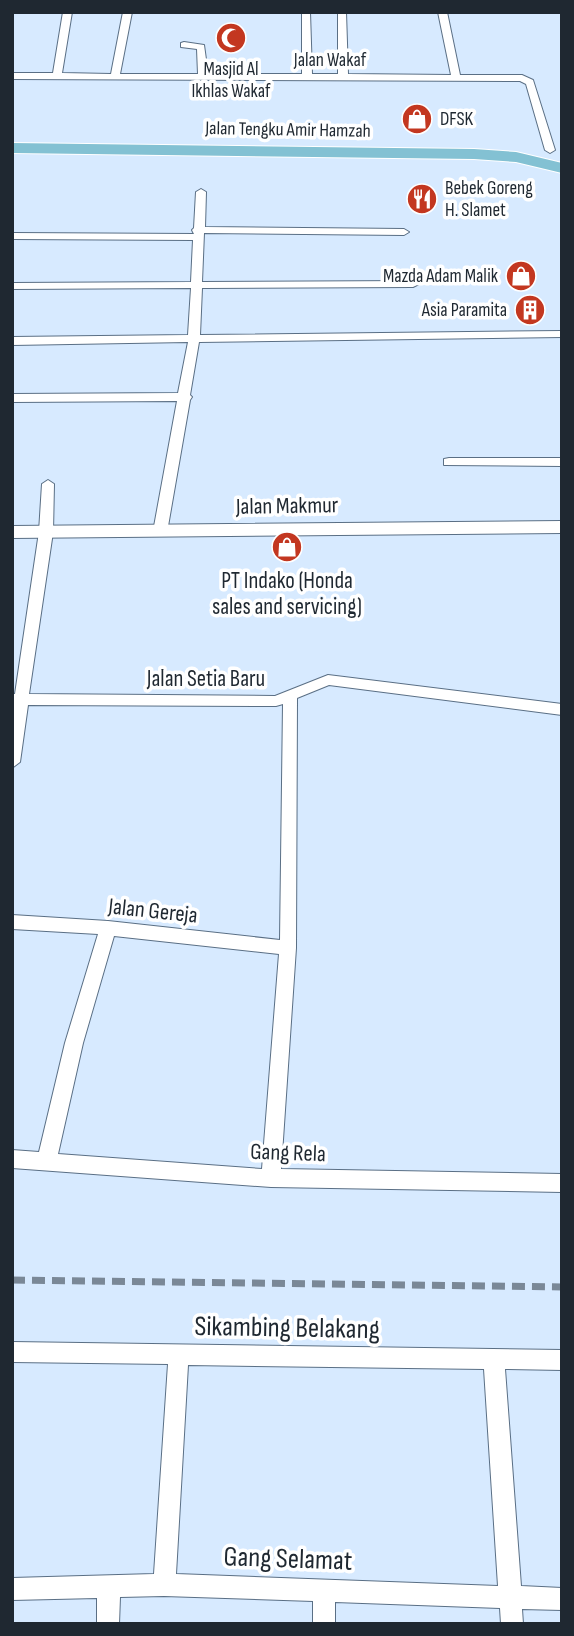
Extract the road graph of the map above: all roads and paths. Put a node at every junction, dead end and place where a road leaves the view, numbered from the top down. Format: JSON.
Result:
{"nodes":[{"id":1,"x":68,"y":12,"type":"edge"},
{"id":2,"x":128,"y":12,"type":"edge"},
{"id":3,"x":306,"y":12,"type":"edge"},
{"id":4,"x":342,"y":12,"type":"edge"},
{"id":5,"x":442,"y":12,"type":"edge"},
{"id":6,"x":184,"y":45,"type":"dead end"},
{"id":7,"x":57,"y":75,"type":"junction"},
{"id":8,"x":12,"y":76,"type":"edge"},
{"id":9,"x":115,"y":76,"type":"junction"},
{"id":10,"x":456,"y":76,"type":"junction"},
{"id":11,"x":204,"y":77,"type":"junction"},
{"id":12,"x":342,"y":77,"type":"junction"},
{"id":13,"x":307,"y":78,"type":"junction"},
{"id":14,"x":12,"y":139,"type":"edge"},
{"id":15,"x":118,"y":144,"type":"junction"},
{"id":16,"x":12,"y":148,"type":"edge"},
{"id":17,"x":556,"y":151,"type":"edge"},
{"id":18,"x":562,"y":168,"type":"edge"},
{"id":19,"x":201,"y":192,"type":"dead end"},
{"id":20,"x":404,"y":232,"type":"dead end"},
{"id":21,"x":198,"y":234,"type":"junction"},
{"id":22,"x":12,"y":236,"type":"edge"},
{"id":23,"x":413,"y":284,"type":"dead end"},
{"id":24,"x":197,"y":285,"type":"junction"},
{"id":25,"x":12,"y":286,"type":"edge"},
{"id":26,"x":562,"y":334,"type":"edge"},
{"id":27,"x":194,"y":340,"type":"junction"},
{"id":28,"x":12,"y":341,"type":"edge"},
{"id":29,"x":186,"y":397,"type":"junction"},
{"id":30,"x":12,"y":398,"type":"edge"},
{"id":31,"x":449,"y":462,"type":"dead end"},
{"id":32,"x":562,"y":462,"type":"edge"},
{"id":33,"x":48,"y":484,"type":"dead end"},
{"id":34,"x":562,"y":527,"type":"edge"},
{"id":35,"x":12,"y":532,"type":"edge"},
{"id":36,"x":46,"y":532,"type":"junction"},
{"id":37,"x":160,"y":532,"type":"junction"},
{"id":38,"x":290,"y":698,"type":"junction"},
{"id":39,"x":17,"y":699,"type":"edge"},
{"id":40,"x":562,"y":710,"type":"edge"},
{"id":41,"x":12,"y":762,"type":"edge"},
{"id":42,"x":12,"y":922,"type":"edge"},
{"id":43,"x":108,"y":928,"type":"junction"},
{"id":44,"x":288,"y":948,"type":"junction"},
{"id":45,"x":12,"y":1159,"type":"edge"},
{"id":46,"x":47,"y":1160,"type":"junction"},
{"id":47,"x":271,"y":1178,"type":"junction"},
{"id":48,"x":562,"y":1183,"type":"edge"},
{"id":49,"x":12,"y":1352,"type":"edge"},
{"id":50,"x":179,"y":1354,"type":"junction"},
{"id":51,"x":494,"y":1359,"type":"junction"},
{"id":52,"x":562,"y":1360,"type":"edge"},
{"id":53,"x":109,"y":1585,"type":"junction"},
{"id":54,"x":164,"y":1585,"type":"junction"},
{"id":55,"x":12,"y":1589,"type":"edge"},
{"id":56,"x":324,"y":1591,"type":"junction"},
{"id":57,"x":510,"y":1596,"type":"junction"},
{"id":58,"x":562,"y":1598,"type":"edge"},
{"id":59,"x":108,"y":1624,"type":"edge"},
{"id":60,"x":324,"y":1624,"type":"edge"},
{"id":61,"x":512,"y":1624,"type":"edge"}],
"edges":[{"from":1,"to":7,"type":"street"},
{"from":2,"to":9,"type":"street"},
{"from":3,"to":13,"type":"street"},
{"from":4,"to":12,"type":"street"},
{"from":5,"to":10,"type":"street"},
{"from":6,"to":11,"type":"street"},
{"from":7,"to":8,"type":"street","name":"Jalan Wakaf"},
{"from":7,"to":9,"type":"street","name":"Jalan Wakaf"},
{"from":9,"to":11,"type":"street","name":"Jalan Wakaf"},
{"from":10,"to":12,"type":"street","name":"Jalan Wakaf"},
{"from":10,"to":17,"type":"street","name":"Jalan Wakaf"},
{"from":11,"to":13,"type":"street","name":"Jalan Wakaf"},
{"from":12,"to":13,"type":"street","name":"Jalan Wakaf"},
{"from":14,"to":15,"type":"main road","name":"Jalan Tengku Amir Hamzah"},
{"from":15,"to":16,"type":"main road","name":"Jalan Tengku Amir Hamzah"},
{"from":15,"to":17,"type":"main road","name":"Jalan Tengku Amir Hamzah"},
{"from":15,"to":18,"type":"main road","name":"Jalan Tengku Amir Hamzah"},
{"from":19,"to":21,"type":"street"},
{"from":20,"to":21,"type":"street"},
{"from":21,"to":22,"type":"street"},
{"from":21,"to":24,"type":"street"},
{"from":23,"to":24,"type":"street"},
{"from":24,"to":25,"type":"street"},
{"from":24,"to":27,"type":"street"},
{"from":26,"to":27,"type":"street"},
{"from":27,"to":28,"type":"street"},
{"from":27,"to":29,"type":"street"},
{"from":29,"to":30,"type":"street"},
{"from":29,"to":37,"type":"street"},
{"from":31,"to":32,"type":"street"},
{"from":33,"to":36,"type":"street"},
{"from":34,"to":37,"type":"street","name":"Jalan Makmur"},
{"from":35,"to":36,"type":"street","name":"Jalan Makmur"},
{"from":36,"to":37,"type":"street","name":"Jalan Makmur"},
{"from":36,"to":39,"type":"street"},
{"from":38,"to":39,"type":"street","name":"Jalan Setia Baru"},
{"from":38,"to":40,"type":"street","name":"Jalan Setia Baru"},
{"from":38,"to":44,"type":"street"},
{"from":39,"to":41,"type":"street"},
{"from":42,"to":43,"type":"street","name":"Jalan Gereja"},
{"from":43,"to":44,"type":"street","name":"Jalan Gereja"},
{"from":43,"to":46,"type":"street"},
{"from":44,"to":47,"type":"street"},
{"from":45,"to":46,"type":"street","name":"Gang Rela"},
{"from":46,"to":47,"type":"street","name":"Gang Rela"},
{"from":47,"to":48,"type":"street","name":"Gang Rela"},
{"from":49,"to":50,"type":"street","name":"Sikambing Belakang"},
{"from":50,"to":51,"type":"street","name":"Sikambing Belakang"},
{"from":50,"to":54,"type":"street"},
{"from":51,"to":52,"type":"street","name":"Sikambing Belakang"},
{"from":51,"to":57,"type":"street"},
{"from":53,"to":54,"type":"street","name":"Gang Selamat"},
{"from":53,"to":55,"type":"street","name":"Gang Selamat"},
{"from":53,"to":59,"type":"street"},
{"from":54,"to":56,"type":"street","name":"Gang Selamat"},
{"from":56,"to":57,"type":"street","name":"Gang Selamat"},
{"from":56,"to":60,"type":"street"},
{"from":57,"to":58,"type":"street","name":"Gang Selamat"},
{"from":57,"to":61,"type":"street"}]}
